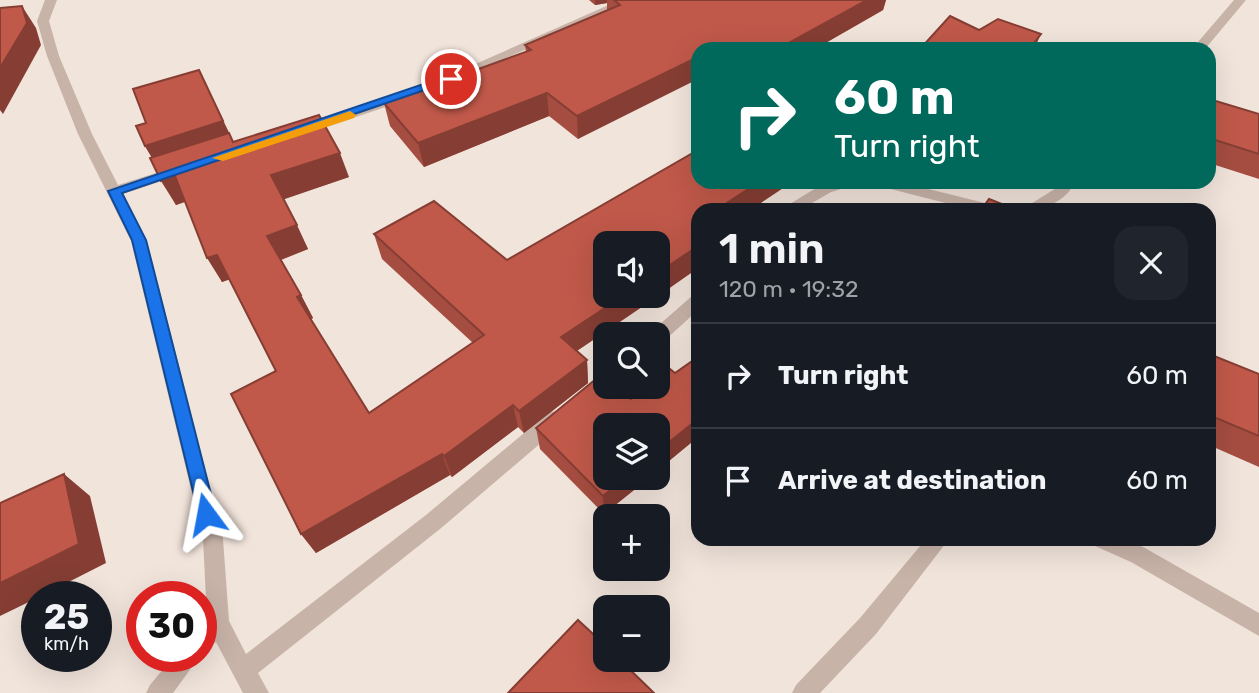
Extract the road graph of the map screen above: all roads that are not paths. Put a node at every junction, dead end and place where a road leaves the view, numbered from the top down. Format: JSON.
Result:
{"nodes":[{"id":1,"x":51,"y":0,"type":"edge"},
{"id":2,"x":630,"y":0,"type":"edge"},
{"id":3,"x":1240,"y":0,"type":"edge"},
{"id":4,"x":1204,"y":42,"type":"edge"},
{"id":5,"x":281,"y":137,"type":"edge"},
{"id":6,"x":191,"y":166,"type":"edge"},
{"id":7,"x":824,"y":189,"type":"edge"},
{"id":8,"x":908,"y":189,"type":"edge"},
{"id":9,"x":1064,"y":189,"type":"edge"},
{"id":10,"x":115,"y":191,"type":"junction"},
{"id":11,"x":800,"y":203,"type":"edge"},
{"id":12,"x":965,"y":203,"type":"edge"},
{"id":13,"x":1041,"y":203,"type":"edge"},
{"id":14,"x":691,"y":306,"type":"edge"},
{"id":15,"x":670,"y":325,"type":"edge"},
{"id":16,"x":572,"y":405,"type":"edge"},
{"id":17,"x":933,"y":546,"type":"edge"},
{"id":18,"x":1118,"y":546,"type":"edge"},
{"id":19,"x":218,"y":623,"type":"joint"},
{"id":20,"x":1259,"y":625,"type":"edge"},
{"id":21,"x":242,"y":671,"type":"junction"},
{"id":22,"x":176,"y":672,"type":"edge"},
{"id":23,"x":158,"y":693,"type":"edge"},
{"id":24,"x":257,"y":693,"type":"edge"},
{"id":25,"x":804,"y":693,"type":"edge"}],
"edges":[{"from":1,"to":10,"type":"street"},
{"from":2,"to":5,"type":"street"},
{"from":3,"to":4,"type":"street"},
{"from":6,"to":10,"type":"street"},
{"from":7,"to":11,"type":"street"},
{"from":8,"to":12,"type":"street"},
{"from":9,"to":13,"type":"street"},
{"from":10,"to":19,"type":"street"},
{"from":14,"to":15,"type":"street"},
{"from":16,"to":21,"type":"street"},
{"from":17,"to":25,"type":"street"},
{"from":18,"to":20,"type":"street"},
{"from":19,"to":21,"type":"street"},
{"from":21,"to":24,"type":"street"},
{"from":22,"to":23,"type":"street"}]}
